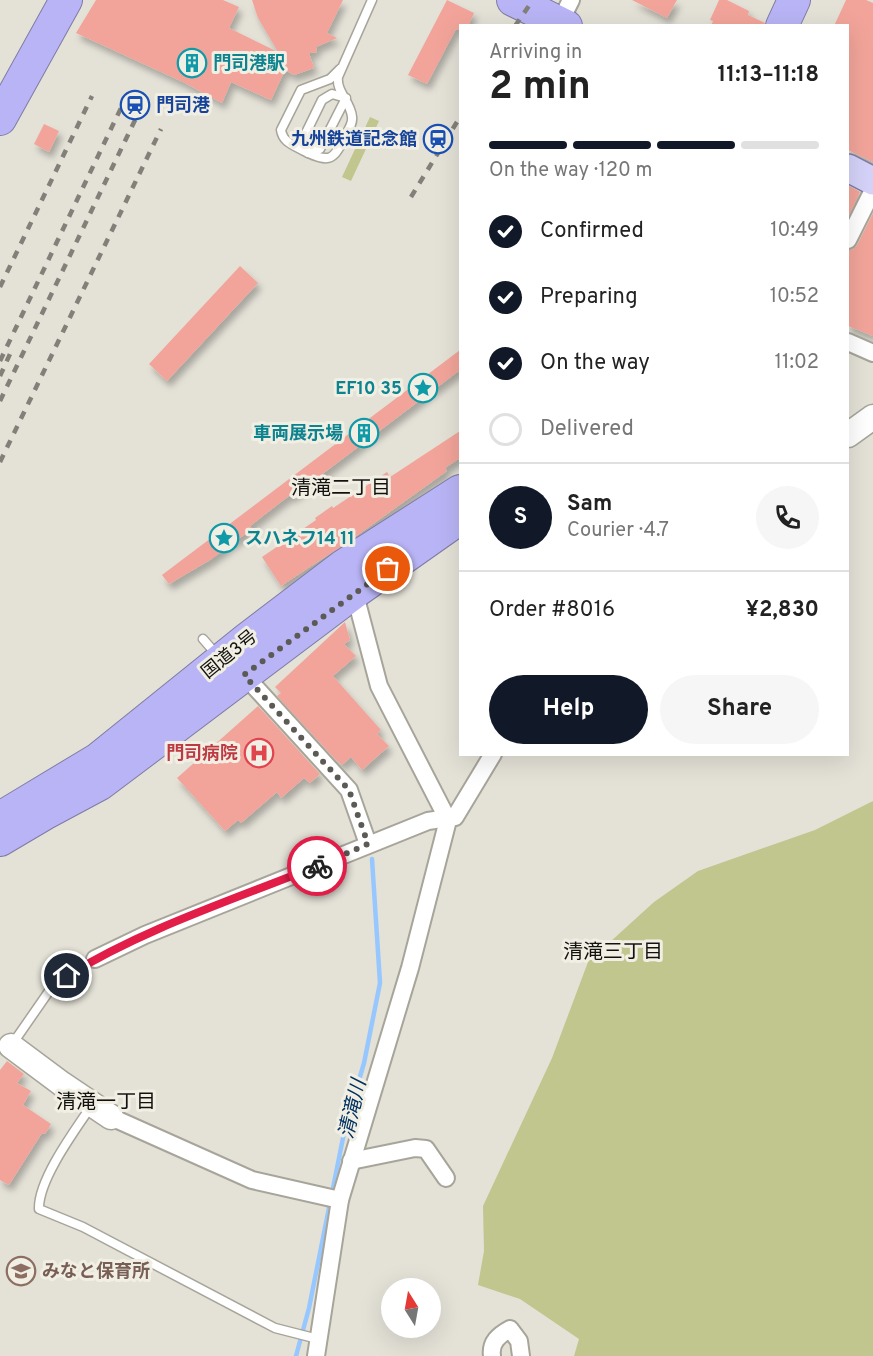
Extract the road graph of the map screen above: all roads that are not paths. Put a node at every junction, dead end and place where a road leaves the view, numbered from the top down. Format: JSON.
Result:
{"nodes":[{"id":1,"x":66,"y":0,"type":"edge"},
{"id":2,"x":372,"y":0,"type":"edge"},
{"id":3,"x":794,"y":0,"type":"edge"},
{"id":4,"x":817,"y":0,"type":"edge"},
{"id":5,"x":517,"y":1,"type":"edge"},
{"id":6,"x":566,"y":16,"type":"edge"},
{"id":7,"x":783,"y":24,"type":"edge"},
{"id":8,"x":807,"y":24,"type":"edge"},
{"id":9,"x":340,"y":69,"type":"junction"},
{"id":10,"x":346,"y":98,"type":"junction"},
{"id":11,"x":0,"y":118,"type":"edge"},
{"id":12,"x":308,"y":153,"type":"junction"},
{"id":13,"x":849,"y":169,"type":"edge"},
{"id":14,"x":873,"y":181,"type":"edge"},
{"id":15,"x":873,"y":190,"type":"edge"},
{"id":16,"x":849,"y":238,"type":"edge"},
{"id":17,"x":849,"y":342,"type":"edge"},
{"id":18,"x":873,"y":353,"type":"edge"},
{"id":19,"x":873,"y":417,"type":"edge"},
{"id":20,"x":849,"y":434,"type":"edge"},
{"id":21,"x":459,"y":492,"type":"edge"},
{"id":22,"x":459,"y":519,"type":"edge"},
{"id":23,"x":349,"y":579,"type":"junction"},
{"id":24,"x":223,"y":658,"type":"junction"},
{"id":25,"x":492,"y":756,"type":"edge"},
{"id":26,"x":0,"y":818,"type":"edge"},
{"id":27,"x":447,"y":820,"type":"junction"},
{"id":28,"x":0,"y":840,"type":"edge"},
{"id":29,"x":368,"y":844,"type":"junction"},
{"id":30,"x":95,"y":959,"type":"joint"},
{"id":31,"x":6,"y":1042,"type":"edge"},
{"id":32,"x":101,"y":1111,"type":"junction"},
{"id":33,"x":351,"y":1161,"type":"junction"},
{"id":34,"x":446,"y":1178,"type":"dead end"},
{"id":35,"x":340,"y":1200,"type":"junction"},
{"id":36,"x":318,"y":1339,"type":"junction"},
{"id":37,"x":316,"y":1356,"type":"edge"},
{"id":38,"x":492,"y":1356,"type":"edge"},
{"id":39,"x":521,"y":1356,"type":"edge"}],
"edges":[{"from":1,"to":11,"type":"highway"},
{"from":2,"to":9,"type":"lane"},
{"from":3,"to":7,"type":"highway"},
{"from":4,"to":8,"type":"highway"},
{"from":5,"to":6,"type":"highway"},
{"from":9,"to":10,"type":"lane"},
{"from":9,"to":12,"type":"lane"},
{"from":10,"to":12,"type":"lane"},
{"from":10,"to":12,"type":"lane"},
{"from":10,"to":12,"type":"lane"},
{"from":13,"to":14,"type":"main road"},
{"from":15,"to":16,"type":"street"},
{"from":17,"to":18,"type":"street"},
{"from":19,"to":20,"type":"street"},
{"from":21,"to":23,"type":"highway","name":"国道3号"},
{"from":22,"to":23,"type":"highway","name":"国道3号"},
{"from":23,"to":24,"type":"highway","name":"国道3号"},
{"from":23,"to":27,"type":"street"},
{"from":24,"to":26,"type":"highway","name":"国道3号"},
{"from":24,"to":28,"type":"highway","name":"国道3号"},
{"from":24,"to":29,"type":"street"},
{"from":25,"to":27,"type":"street"},
{"from":27,"to":29,"type":"street"},
{"from":27,"to":33,"type":"street"},
{"from":29,"to":30,"type":"street"},
{"from":30,"to":31,"type":"lane"},
{"from":31,"to":32,"type":"street"},
{"from":32,"to":35,"type":"street"},
{"from":32,"to":36,"type":"lane"},
{"from":33,"to":34,"type":"street"},
{"from":33,"to":35,"type":"street"},
{"from":35,"to":36,"type":"street"},
{"from":36,"to":37,"type":"street"},
{"from":38,"to":39,"type":"street"}]}
